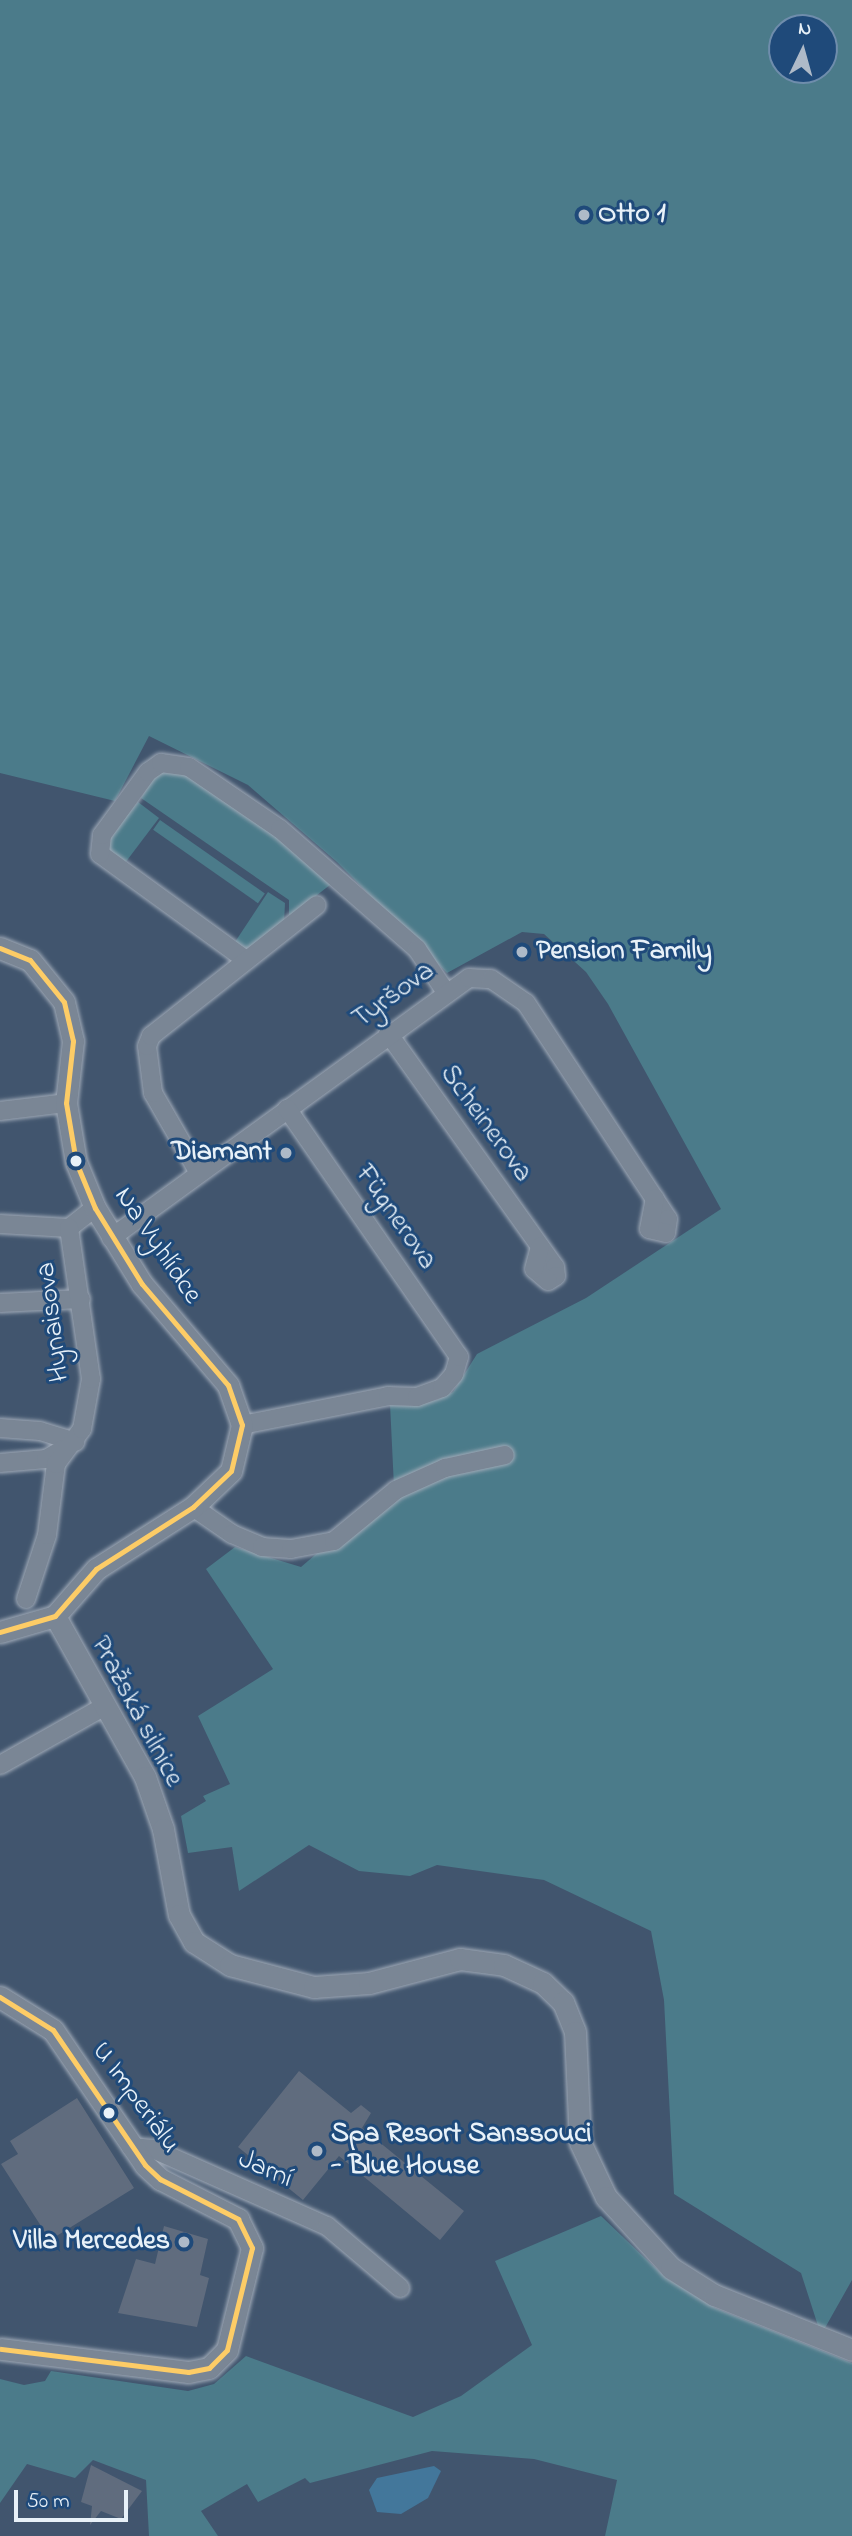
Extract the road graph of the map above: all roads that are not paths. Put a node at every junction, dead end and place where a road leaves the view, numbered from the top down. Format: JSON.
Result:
{"nodes":[{"id":1,"x":317,"y":905,"type":"dead end"},
{"id":2,"x":0,"y":948,"type":"edge"},
{"id":3,"x":246,"y":960,"type":"junction"},
{"id":4,"x":445,"y":991,"type":"junction"},
{"id":5,"x":387,"y":1033,"type":"junction"},
{"id":6,"x":66,"y":1103,"type":"junction"},
{"id":7,"x":287,"y":1109,"type":"junction"},
{"id":8,"x":0,"y":1111,"type":"edge"},
{"id":9,"x":199,"y":1174,"type":"junction"},
{"id":10,"x":655,"y":1199,"type":"dead end"},
{"id":11,"x":94,"y":1208,"type":"junction"},
{"id":12,"x":0,"y":1224,"type":"edge"},
{"id":13,"x":69,"y":1228,"type":"junction"},
{"id":14,"x":111,"y":1238,"type":"junction"},
{"id":15,"x":540,"y":1247,"type":"dead end"},
{"id":16,"x":81,"y":1299,"type":"junction"},
{"id":17,"x":0,"y":1303,"type":"edge"},
{"id":18,"x":242,"y":1425,"type":"junction"},
{"id":19,"x":0,"y":1427,"type":"edge"},
{"id":20,"x":75,"y":1442,"type":"junction"},
{"id":21,"x":505,"y":1455,"type":"dead end"},
{"id":22,"x":0,"y":1463,"type":"edge"},
{"id":23,"x":193,"y":1507,"type":"junction"},
{"id":24,"x":26,"y":1599,"type":"dead end"},
{"id":25,"x":55,"y":1616,"type":"junction"},
{"id":26,"x":0,"y":1632,"type":"edge"},
{"id":27,"x":105,"y":1706,"type":"junction"},
{"id":28,"x":0,"y":1765,"type":"edge"},
{"id":29,"x":0,"y":1997,"type":"edge"},
{"id":30,"x":131,"y":2147,"type":"junction"},
{"id":31,"x":400,"y":2288,"type":"dead end"},
{"id":32,"x":0,"y":2349,"type":"edge"},
{"id":33,"x":852,"y":2350,"type":"edge"}],
"edges":[{"from":1,"to":3,"type":"street"},
{"from":2,"to":6,"type":"street","name":"Na Vyhlídce"},
{"from":3,"to":4,"type":"street"},
{"from":3,"to":9,"type":"street"},
{"from":4,"to":5,"type":"street","name":"Tyršova"},
{"from":4,"to":10,"type":"street","name":"Tyršova"},
{"from":5,"to":7,"type":"street","name":"Tyršova"},
{"from":5,"to":15,"type":"street","name":"Scheinerova"},
{"from":6,"to":8,"type":"street"},
{"from":6,"to":11,"type":"street","name":"Na Vyhlídce"},
{"from":7,"to":9,"type":"street","name":"Tyršova"},
{"from":7,"to":18,"type":"street","name":"Fügnerova"},
{"from":9,"to":14,"type":"street","name":"Tyršova"},
{"from":11,"to":13,"type":"street","name":"Hynaisova"},
{"from":11,"to":14,"type":"street","name":"Na Vyhlídce"},
{"from":12,"to":13,"type":"street"},
{"from":13,"to":16,"type":"street","name":"Hynaisova"},
{"from":14,"to":18,"type":"street","name":"Na Vyhlídce"},
{"from":16,"to":17,"type":"street"},
{"from":16,"to":20,"type":"street","name":"Hynaisova"},
{"from":18,"to":23,"type":"street"},
{"from":19,"to":20,"type":"street"},
{"from":20,"to":22,"type":"street"},
{"from":20,"to":24,"type":"street","name":"Hynaisova"},
{"from":21,"to":23,"type":"street"},
{"from":23,"to":25,"type":"street"},
{"from":25,"to":26,"type":"street"},
{"from":25,"to":27,"type":"street","name":"Pražská silnice"},
{"from":27,"to":28,"type":"street"},
{"from":27,"to":33,"type":"street","name":"Pražská silnice"},
{"from":29,"to":30,"type":"street","name":"U Imperiálu"},
{"from":30,"to":31,"type":"street","name":"Jarní"},
{"from":30,"to":32,"type":"street","name":"U Imperiálu"}]}
